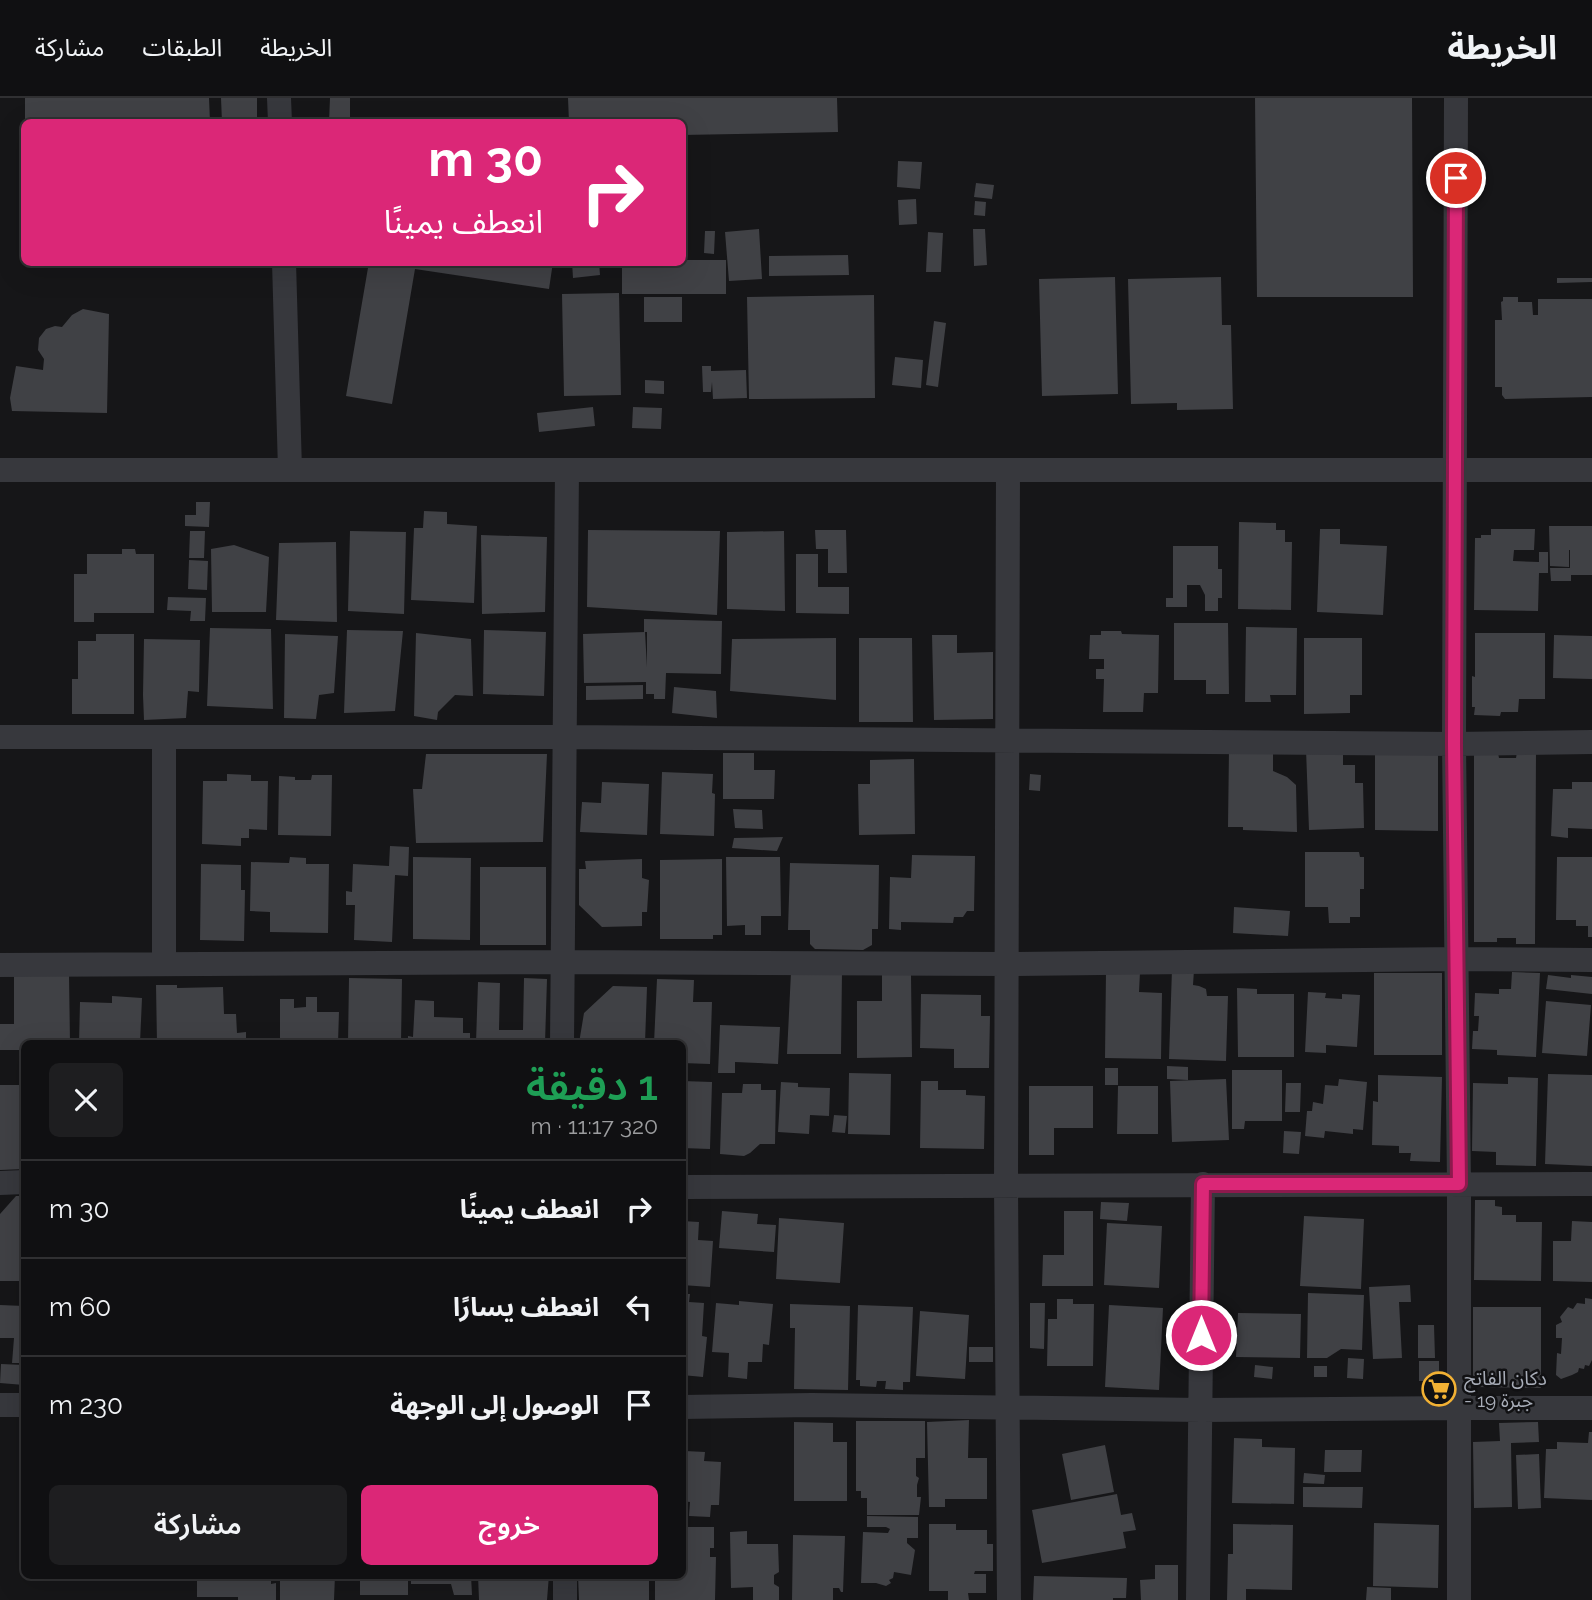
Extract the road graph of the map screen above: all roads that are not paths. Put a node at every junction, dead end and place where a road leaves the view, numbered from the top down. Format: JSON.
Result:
{"nodes":[{"id":1,"x":279,"y":98,"type":"edge"},
{"id":2,"x":1457,"y":98,"type":"edge"},
{"id":3,"x":280,"y":119,"type":"edge"},
{"id":4,"x":284,"y":266,"type":"edge"},
{"id":5,"x":0,"y":470,"type":"edge"},
{"id":6,"x":290,"y":470,"type":"junction"},
{"id":7,"x":567,"y":470,"type":"junction"},
{"id":8,"x":1008,"y":470,"type":"junction"},
{"id":9,"x":1456,"y":470,"type":"junction"},
{"id":10,"x":1592,"y":470,"type":"edge"},
{"id":11,"x":0,"y":737,"type":"edge"},
{"id":12,"x":164,"y":737,"type":"junction"},
{"id":13,"x":564,"y":737,"type":"junction"},
{"id":14,"x":1007,"y":740,"type":"junction"},
{"id":15,"x":1592,"y":742,"type":"edge"},
{"id":16,"x":1454,"y":744,"type":"junction"},
{"id":17,"x":1458,"y":959,"type":"junction"},
{"id":18,"x":1592,"y":960,"type":"edge"},
{"id":19,"x":563,"y":962,"type":"junction"},
{"id":20,"x":164,"y":964,"type":"junction"},
{"id":21,"x":1006,"y":964,"type":"junction"},
{"id":22,"x":0,"y":965,"type":"edge"},
{"id":23,"x":562,"y":1040,"type":"edge"},
{"id":24,"x":21,"y":1182,"type":"edge"},
{"id":25,"x":0,"y":1183,"type":"edge"},
{"id":26,"x":1203,"y":1184,"type":"junction"},
{"id":27,"x":1459,"y":1184,"type":"junction"},
{"id":28,"x":1592,"y":1184,"type":"edge"},
{"id":29,"x":1006,"y":1186,"type":"junction"},
{"id":30,"x":686,"y":1187,"type":"edge"},
{"id":31,"x":0,"y":1405,"type":"edge"},
{"id":32,"x":21,"y":1405,"type":"edge"},
{"id":33,"x":686,"y":1407,"type":"edge"},
{"id":34,"x":1008,"y":1407,"type":"junction"},
{"id":35,"x":1460,"y":1408,"type":"junction"},
{"id":36,"x":1592,"y":1408,"type":"edge"},
{"id":37,"x":1201,"y":1410,"type":"junction"},
{"id":38,"x":565,"y":1579,"type":"edge"},
{"id":39,"x":565,"y":1600,"type":"edge"},
{"id":40,"x":1009,"y":1600,"type":"edge"},
{"id":41,"x":1198,"y":1600,"type":"edge"},
{"id":42,"x":1459,"y":1600,"type":"edge"}],
"edges":[{"from":1,"to":3,"type":"street"},
{"from":2,"to":9,"type":"street"},
{"from":4,"to":6,"type":"street"},
{"from":5,"to":6,"type":"street"},
{"from":6,"to":7,"type":"street"},
{"from":7,"to":8,"type":"street"},
{"from":7,"to":13,"type":"street"},
{"from":8,"to":9,"type":"street"},
{"from":8,"to":14,"type":"street"},
{"from":9,"to":10,"type":"street"},
{"from":9,"to":16,"type":"street"},
{"from":11,"to":12,"type":"street"},
{"from":12,"to":13,"type":"street"},
{"from":12,"to":20,"type":"street"},
{"from":13,"to":14,"type":"street"},
{"from":13,"to":19,"type":"street"},
{"from":14,"to":16,"type":"street"},
{"from":14,"to":21,"type":"street"},
{"from":15,"to":16,"type":"street"},
{"from":16,"to":17,"type":"street"},
{"from":17,"to":18,"type":"street"},
{"from":17,"to":21,"type":"street"},
{"from":17,"to":27,"type":"street"},
{"from":19,"to":20,"type":"street"},
{"from":19,"to":21,"type":"street"},
{"from":19,"to":23,"type":"street"},
{"from":20,"to":22,"type":"street"},
{"from":21,"to":29,"type":"street"},
{"from":24,"to":25,"type":"street"},
{"from":26,"to":27,"type":"street"},
{"from":26,"to":29,"type":"street"},
{"from":26,"to":37,"type":"street"},
{"from":27,"to":28,"type":"street"},
{"from":27,"to":35,"type":"street"},
{"from":29,"to":30,"type":"street"},
{"from":29,"to":34,"type":"street"},
{"from":31,"to":32,"type":"street"},
{"from":33,"to":34,"type":"street"},
{"from":34,"to":37,"type":"street"},
{"from":34,"to":40,"type":"street"},
{"from":35,"to":36,"type":"street"},
{"from":35,"to":37,"type":"street"},
{"from":35,"to":42,"type":"street"},
{"from":37,"to":41,"type":"street"},
{"from":38,"to":39,"type":"street"}]}
